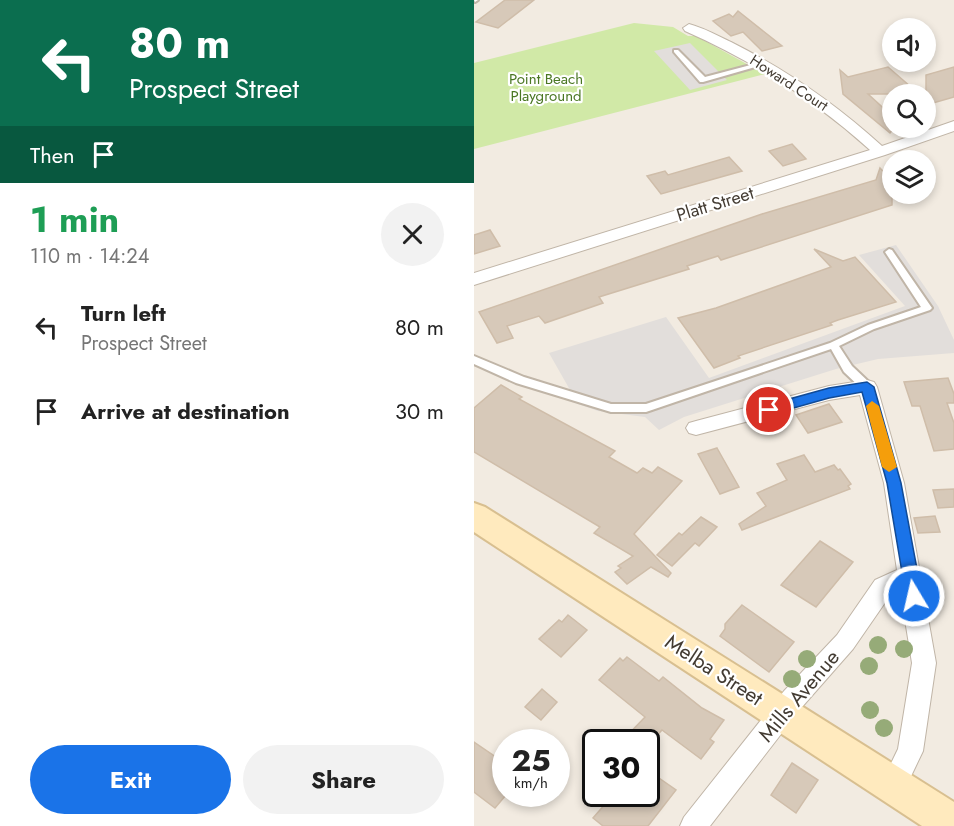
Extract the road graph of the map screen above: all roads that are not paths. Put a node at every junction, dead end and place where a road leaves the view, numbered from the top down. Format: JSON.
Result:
{"nodes":[{"id":1,"x":689,"y":28,"type":"dead end"},
{"id":2,"x":676,"y":51,"type":"dead end"},
{"id":3,"x":762,"y":64,"type":"junction"},
{"id":4,"x":954,"y":125,"type":"edge"},
{"id":5,"x":880,"y":152,"type":"junction"},
{"id":6,"x":889,"y":252,"type":"dead end"},
{"id":7,"x":474,"y":279,"type":"edge"},
{"id":8,"x":833,"y":345,"type":"junction"},
{"id":9,"x":474,"y":360,"type":"edge"},
{"id":10,"x":867,"y":387,"type":"junction"},
{"id":11,"x":696,"y":428,"type":"dead end"},
{"id":12,"x":474,"y":516,"type":"edge"},
{"id":13,"x":911,"y":574,"type":"junction"},
{"id":14,"x":783,"y":714,"type":"junction"},
{"id":15,"x":894,"y":784,"type":"junction"},
{"id":16,"x":954,"y":825,"type":"edge"},
{"id":17,"x":693,"y":826,"type":"edge"}],
"edges":[{"from":1,"to":3,"type":"street","name":"Howard Court"},
{"from":2,"to":3,"type":"lane"},
{"from":3,"to":5,"type":"street","name":"Howard Court"},
{"from":4,"to":5,"type":"street","name":"Platt Street"},
{"from":5,"to":7,"type":"street","name":"Platt Street"},
{"from":6,"to":8,"type":"lane"},
{"from":8,"to":9,"type":"lane"},
{"from":8,"to":10,"type":"lane"},
{"from":10,"to":11,"type":"street"},
{"from":10,"to":13,"type":"street"},
{"from":12,"to":14,"type":"main road","name":"Melba Street"},
{"from":13,"to":14,"type":"street","name":"Mills Avenue"},
{"from":13,"to":15,"type":"street"},
{"from":14,"to":15,"type":"main road","name":"Melba Street"},
{"from":14,"to":17,"type":"street","name":"Mills Avenue"},
{"from":15,"to":16,"type":"main road","name":"Melba Street"}]}
